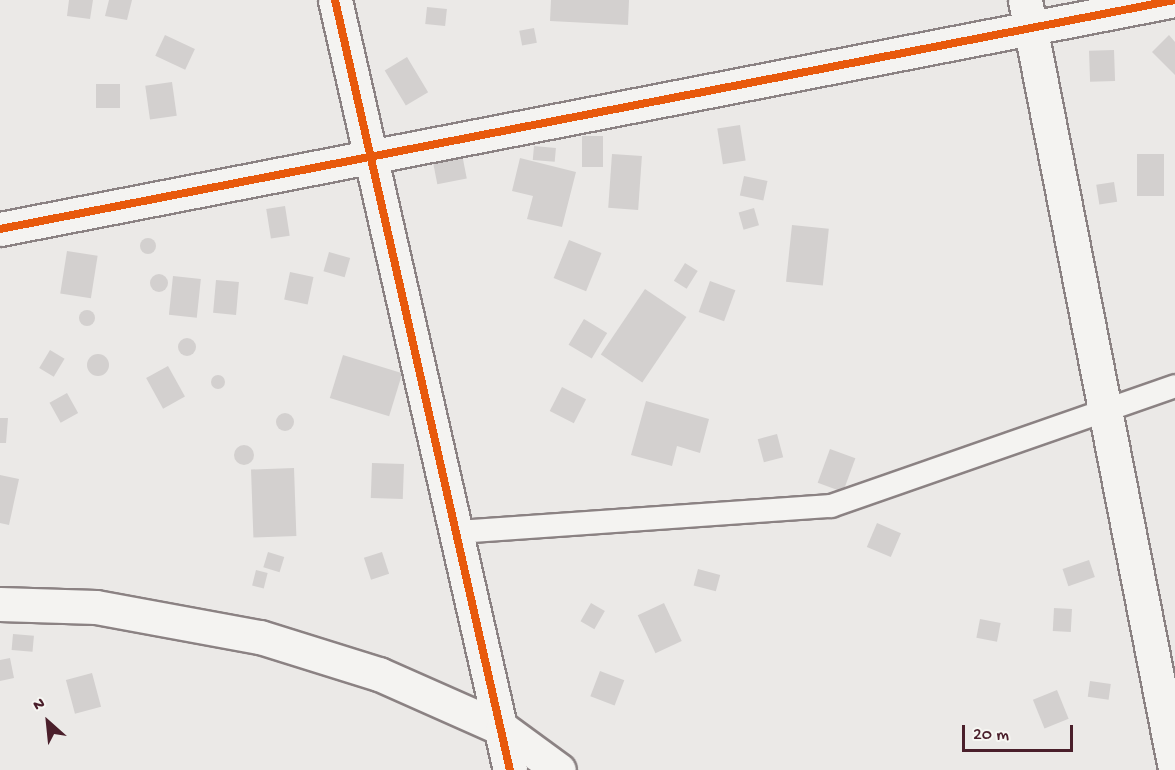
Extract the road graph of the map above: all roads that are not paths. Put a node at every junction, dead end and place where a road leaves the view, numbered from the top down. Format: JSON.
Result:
{"nodes":[{"id":1,"x":335,"y":0,"type":"edge"},
{"id":2,"x":1175,"y":0,"type":"edge"},
{"id":3,"x":1028,"y":14,"type":"edge"},
{"id":4,"x":372,"y":159,"type":"junction"},
{"id":5,"x":0,"y":229,"type":"edge"},
{"id":6,"x":1175,"y":386,"type":"edge"},
{"id":7,"x":1106,"y":412,"type":"junction"},
{"id":8,"x":458,"y":532,"type":"junction"},
{"id":9,"x":0,"y":604,"type":"edge"},
{"id":10,"x":503,"y":729,"type":"junction"},
{"id":11,"x":1175,"y":769,"type":"edge"},
{"id":12,"x":510,"y":770,"type":"edge"},
{"id":13,"x":559,"y":770,"type":"edge"}],
"edges":[{"from":1,"to":4,"type":"street"},
{"from":2,"to":3,"type":"street"},
{"from":3,"to":4,"type":"street"},
{"from":3,"to":7,"type":"street"},
{"from":4,"to":5,"type":"street"},
{"from":4,"to":8,"type":"street"},
{"from":6,"to":7,"type":"lane"},
{"from":7,"to":8,"type":"lane"},
{"from":7,"to":11,"type":"street"},
{"from":8,"to":10,"type":"street"},
{"from":9,"to":10,"type":"street"},
{"from":10,"to":12,"type":"street"},
{"from":10,"to":13,"type":"street"}]}
